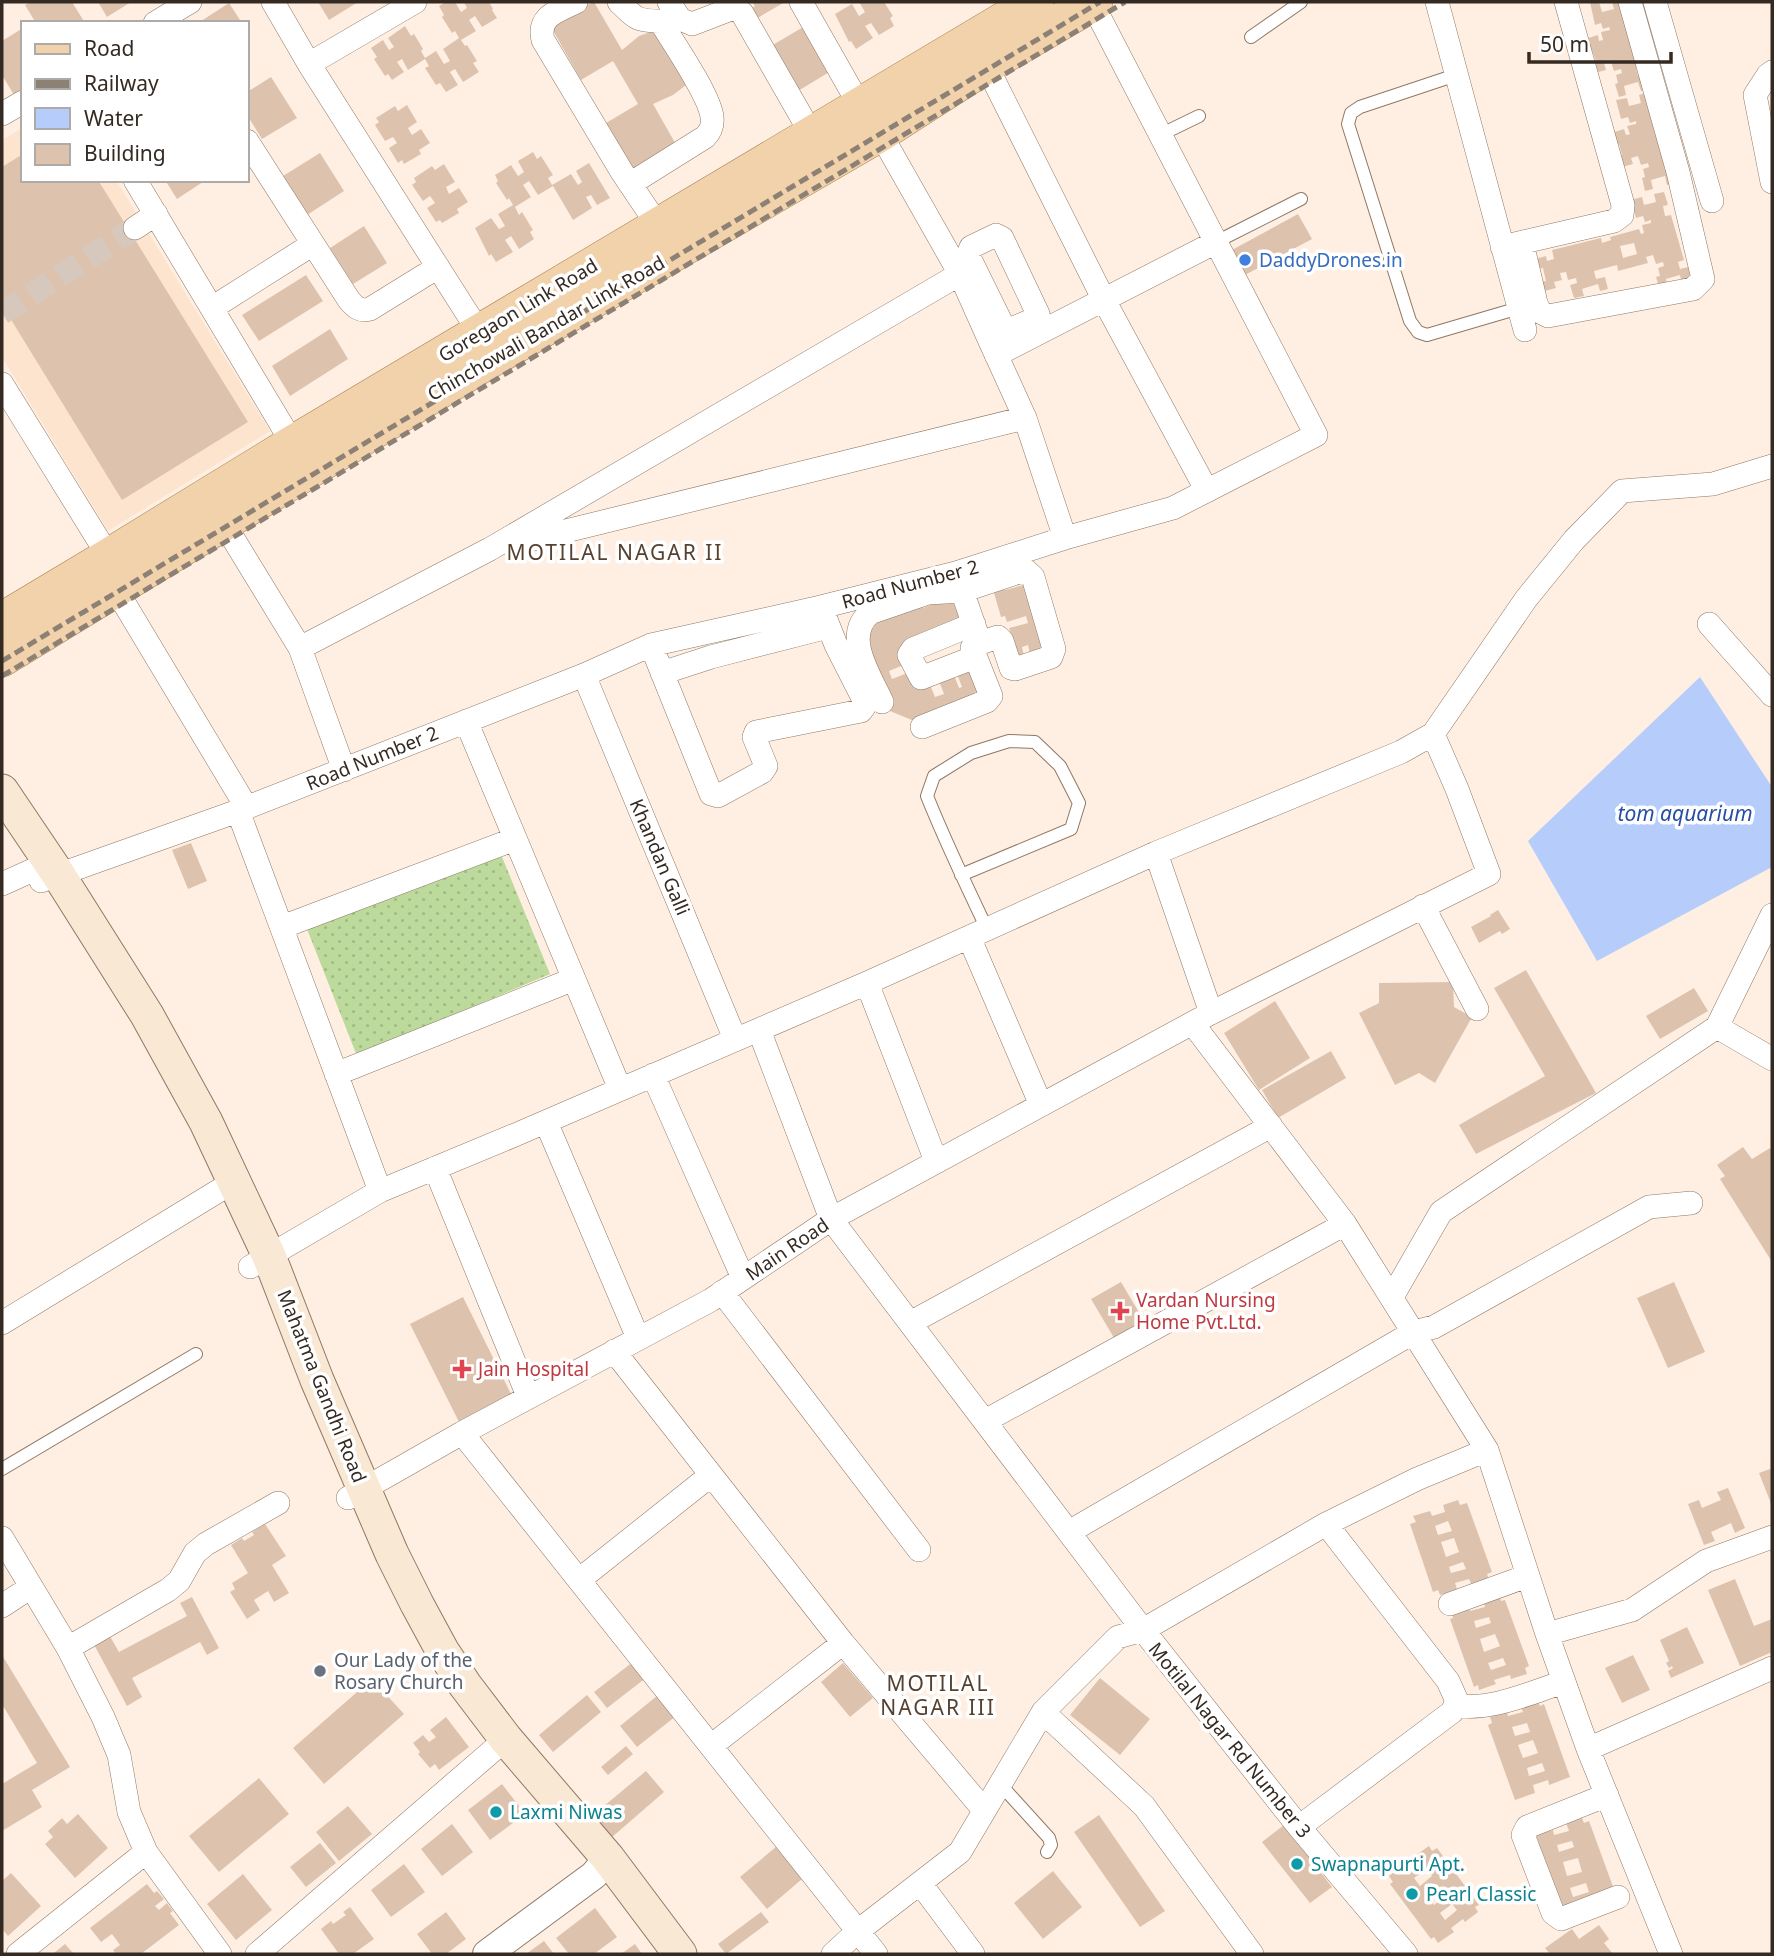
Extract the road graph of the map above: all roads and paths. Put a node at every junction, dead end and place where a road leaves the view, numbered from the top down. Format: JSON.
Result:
{"nodes":[{"id":1,"x":190,"y":2,"type":"edge"},
{"id":2,"x":273,"y":2,"type":"edge"},
{"id":3,"x":415,"y":2,"type":"edge"},
{"id":4,"x":576,"y":2,"type":"edge"},
{"id":5,"x":619,"y":2,"type":"edge"},
{"id":6,"x":668,"y":2,"type":"edge"},
{"id":7,"x":801,"y":2,"type":"edge"},
{"id":8,"x":1035,"y":2,"type":"edge"},
{"id":9,"x":1093,"y":2,"type":"edge"},
{"id":10,"x":1301,"y":2,"type":"edge"},
{"id":11,"x":1437,"y":2,"type":"edge"},
{"id":12,"x":1566,"y":2,"type":"edge"},
{"id":13,"x":1630,"y":2,"type":"edge"},
{"id":14,"x":1655,"y":2,"type":"edge"},
{"id":15,"x":158,"y":21,"type":"edge"},
{"id":16,"x":1251,"y":37,"type":"dead end"},
{"id":17,"x":309,"y":64,"type":"junction"},
{"id":18,"x":986,"y":65,"type":"junction"},
{"id":19,"x":1772,"y":72,"type":"edge"},
{"id":20,"x":1456,"y":75,"type":"junction"},
{"id":21,"x":21,"y":103,"type":"edge"},
{"id":22,"x":2,"y":114,"type":"edge"},
{"id":23,"x":1199,"y":116,"type":"dead end"},
{"id":24,"x":870,"y":119,"type":"junction"},
{"id":25,"x":813,"y":135,"type":"junction"},
{"id":26,"x":1160,"y":135,"type":"junction"},
{"id":27,"x":248,"y":143,"type":"edge"},
{"id":28,"x":136,"y":182,"type":"edge"},
{"id":29,"x":1772,"y":182,"type":"edge"},
{"id":30,"x":630,"y":184,"type":"junction"},
{"id":31,"x":1301,"y":198,"type":"dead end"},
{"id":32,"x":1712,"y":201,"type":"dead end"},
{"id":33,"x":156,"y":214,"type":"junction"},
{"id":34,"x":659,"y":227,"type":"junction"},
{"id":35,"x":135,"y":228,"type":"tunnel mouth"},
{"id":36,"x":1216,"y":242,"type":"junction"},
{"id":37,"x":313,"y":244,"type":"junction"},
{"id":38,"x":1512,"y":245,"type":"junction"},
{"id":39,"x":438,"y":267,"type":"junction"},
{"id":40,"x":960,"y":274,"type":"junction"},
{"id":41,"x":1104,"y":300,"type":"junction"},
{"id":42,"x":212,"y":308,"type":"junction"},
{"id":43,"x":1519,"y":308,"type":"junction"},
{"id":44,"x":1525,"y":330,"type":"dead end"},
{"id":45,"x":997,"y":342,"type":"junction"},
{"id":46,"x":487,"y":345,"type":"junction"},
{"id":47,"x":2,"y":384,"type":"edge"},
{"id":48,"x":1025,"y":418,"type":"junction"},
{"id":49,"x":293,"y":444,"type":"junction"},
{"id":50,"x":1772,"y":466,"type":"edge"},
{"id":51,"x":1208,"y":491,"type":"junction"},
{"id":52,"x":223,"y":522,"type":"junction"},
{"id":53,"x":1065,"y":538,"type":"junction"},
{"id":54,"x":490,"y":550,"type":"junction"},
{"id":55,"x":112,"y":573,"type":"junction"},
{"id":56,"x":959,"y":582,"type":"junction"},
{"id":57,"x":825,"y":617,"type":"junction"},
{"id":58,"x":2,"y":621,"type":"edge"},
{"id":59,"x":1709,"y":624,"type":"dead end"},
{"id":60,"x":977,"y":641,"type":"junction"},
{"id":61,"x":651,"y":645,"type":"junction"},
{"id":62,"x":300,"y":648,"type":"junction"},
{"id":63,"x":2,"y":658,"type":"edge"},
{"id":64,"x":662,"y":673,"type":"junction"},
{"id":65,"x":584,"y":675,"type":"junction"},
{"id":66,"x":1772,"y":695,"type":"edge"},
{"id":67,"x":882,"y":702,"type":"dead end"},
{"id":68,"x":466,"y":721,"type":"junction"},
{"id":69,"x":922,"y":727,"type":"dead end"},
{"id":70,"x":1433,"y":734,"type":"junction"},
{"id":71,"x":344,"y":770,"type":"junction"},
{"id":72,"x":2,"y":791,"type":"edge"},
{"id":73,"x":243,"y":809,"type":"junction"},
{"id":74,"x":2,"y":825,"type":"edge"},
{"id":75,"x":515,"y":839,"type":"junction"},
{"id":76,"x":1156,"y":853,"type":"junction"},
{"id":77,"x":44,"y":875,"type":"junction"},
{"id":78,"x":961,"y":875,"type":"junction"},
{"id":79,"x":2,"y":884,"type":"edge"},
{"id":80,"x":1423,"y":906,"type":"junction"},
{"id":81,"x":1772,"y":915,"type":"edge"},
{"id":82,"x":282,"y":927,"type":"junction"},
{"id":83,"x":978,"y":933,"type":"junction"},
{"id":84,"x":574,"y":979,"type":"junction"},
{"id":85,"x":867,"y":983,"type":"junction"},
{"id":86,"x":1477,"y":1009,"type":"dead end"},
{"id":87,"x":1202,"y":1018,"type":"junction"},
{"id":88,"x":1717,"y":1027,"type":"junction"},
{"id":89,"x":759,"y":1030,"type":"junction"},
{"id":90,"x":735,"y":1039,"type":"junction"},
{"id":91,"x":1772,"y":1059,"type":"edge"},
{"id":92,"x":336,"y":1074,"type":"junction"},
{"id":93,"x":653,"y":1075,"type":"junction"},
{"id":94,"x":620,"y":1089,"type":"junction"},
{"id":95,"x":1041,"y":1105,"type":"junction"},
{"id":96,"x":546,"y":1122,"type":"junction"},
{"id":97,"x":1271,"y":1126,"type":"junction"},
{"id":98,"x":936,"y":1161,"type":"junction"},
{"id":99,"x":435,"y":1168,"type":"junction"},
{"id":100,"x":224,"y":1187,"type":"junction"},
{"id":101,"x":380,"y":1191,"type":"junction"},
{"id":102,"x":1691,"y":1203,"type":"dead end"},
{"id":103,"x":831,"y":1219,"type":"junction"},
{"id":104,"x":1345,"y":1224,"type":"junction"},
{"id":105,"x":260,"y":1262,"type":"junction"},
{"id":106,"x":743,"y":1278,"type":"junction"},
{"id":107,"x":722,"y":1292,"type":"junction"},
{"id":108,"x":1392,"y":1297,"type":"junction"},
{"id":109,"x":4,"y":1318,"type":"edge"},
{"id":110,"x":910,"y":1323,"type":"junction"},
{"id":111,"x":1414,"y":1332,"type":"junction"},
{"id":112,"x":638,"y":1338,"type":"junction"},
{"id":113,"x":614,"y":1351,"type":"junction"},
{"id":114,"x":196,"y":1354,"type":"dead end"},
{"id":115,"x":528,"y":1396,"type":"junction"},
{"id":116,"x":985,"y":1421,"type":"junction"},
{"id":117,"x":462,"y":1433,"type":"junction"},
{"id":118,"x":1487,"y":1450,"type":"junction"},
{"id":119,"x":2,"y":1469,"type":"edge"},
{"id":120,"x":711,"y":1475,"type":"junction"},
{"id":121,"x":356,"y":1493,"type":"junction"},
{"id":122,"x":278,"y":1503,"type":"dead end"},
{"id":123,"x":1326,"y":1524,"type":"junction"},
{"id":124,"x":1069,"y":1532,"type":"junction"},
{"id":125,"x":1772,"y":1537,"type":"edge"},
{"id":126,"x":2,"y":1538,"type":"edge"},
{"id":127,"x":919,"y":1550,"type":"dead end"},
{"id":128,"x":1528,"y":1576,"type":"junction"},
{"id":129,"x":579,"y":1580,"type":"junction"},
{"id":130,"x":31,"y":1587,"type":"junction"},
{"id":131,"x":1450,"y":1604,"type":"dead end"},
{"id":132,"x":2,"y":1606,"type":"edge"},
{"id":133,"x":1143,"y":1630,"type":"junction"},
{"id":134,"x":1547,"y":1634,"type":"junction"},
{"id":135,"x":843,"y":1643,"type":"junction"},
{"id":136,"x":68,"y":1648,"type":"junction"},
{"id":137,"x":1772,"y":1668,"type":"edge"},
{"id":138,"x":1564,"y":1682,"type":"junction"},
{"id":139,"x":1455,"y":1705,"type":"junction"},
{"id":140,"x":1043,"y":1712,"type":"junction"},
{"id":141,"x":501,"y":1744,"type":"junction"},
{"id":142,"x":711,"y":1746,"type":"junction"},
{"id":143,"x":1588,"y":1749,"type":"junction"},
{"id":144,"x":1000,"y":1784,"type":"junction"},
{"id":145,"x":1607,"y":1795,"type":"junction"},
{"id":146,"x":984,"y":1810,"type":"junction"},
{"id":147,"x":1299,"y":1827,"type":"junction"},
{"id":148,"x":146,"y":1852,"type":"junction"},
{"id":149,"x":1047,"y":1852,"type":"dead end"},
{"id":150,"x":605,"y":1871,"type":"junction"},
{"id":151,"x":920,"y":1883,"type":"junction"},
{"id":152,"x":1618,"y":1897,"type":"dead end"},
{"id":153,"x":858,"y":1931,"type":"junction"},
{"id":154,"x":18,"y":1954,"type":"edge"},
{"id":155,"x":220,"y":1954,"type":"edge"},
{"id":156,"x":257,"y":1954,"type":"edge"},
{"id":157,"x":486,"y":1954,"type":"edge"},
{"id":158,"x":506,"y":1954,"type":"edge"},
{"id":159,"x":653,"y":1954,"type":"edge"},
{"id":160,"x":680,"y":1954,"type":"edge"},
{"id":161,"x":833,"y":1954,"type":"edge"},
{"id":162,"x":876,"y":1954,"type":"edge"},
{"id":163,"x":973,"y":1954,"type":"edge"},
{"id":164,"x":1252,"y":1954,"type":"edge"},
{"id":165,"x":1406,"y":1954,"type":"edge"},
{"id":166,"x":1671,"y":1954,"type":"edge"}],
"edges":[{"from":1,"to":15,"type":"street"},
{"from":2,"to":17,"type":"street"},
{"from":3,"to":17,"type":"street"},
{"from":4,"to":30,"type":"street"},
{"from":5,"to":30,"type":"street"},
{"from":6,"to":25,"type":"street"},
{"from":7,"to":24,"type":"street"},
{"from":8,"to":24,"type":"main road","name":"Goregaon Link Road"},
{"from":9,"to":18,"type":"main road","name":"Chinchowali Bandar Link Road"},
{"from":9,"to":26,"type":"street","name":"Road Number 2"},
{"from":10,"to":16,"type":"lane"},
{"from":11,"to":20,"type":"street"},
{"from":12,"to":38,"type":"street"},
{"from":13,"to":38,"type":"street"},
{"from":14,"to":32,"type":"street"},
{"from":17,"to":39,"type":"street"},
{"from":18,"to":24,"type":"main road","name":"Chinchowali Bandar Link Road"},
{"from":18,"to":41,"type":"street"},
{"from":19,"to":29,"type":"street"},
{"from":20,"to":38,"type":"street"},
{"from":20,"to":43,"type":"lane"},
{"from":21,"to":22,"type":"street"},
{"from":23,"to":26,"type":"lane"},
{"from":24,"to":25,"type":"main road","name":"Goregaon Link Road"},
{"from":24,"to":40,"type":"street"},
{"from":24,"to":46,"type":"main road","name":"Chinchowali Bandar Link Road"},
{"from":25,"to":34,"type":"main road","name":"Goregaon Link Road"},
{"from":26,"to":36,"type":"street","name":"Road Number 2"},
{"from":27,"to":37,"type":"street"},
{"from":28,"to":33,"type":"street"},
{"from":30,"to":34,"type":"street"},
{"from":31,"to":36,"type":"lane"},
{"from":33,"to":35,"type":"street"},
{"from":33,"to":42,"type":"street"},
{"from":34,"to":46,"type":"main road","name":"Goregaon Link Road"},
{"from":36,"to":41,"type":"street"},
{"from":36,"to":51,"type":"street","name":"Road Number 2"},
{"from":37,"to":39,"type":"street"},
{"from":37,"to":42,"type":"street"},
{"from":38,"to":43,"type":"street"},
{"from":39,"to":46,"type":"street"},
{"from":40,"to":45,"type":"street"},
{"from":40,"to":54,"type":"street"},
{"from":41,"to":45,"type":"street"},
{"from":41,"to":51,"type":"street"},
{"from":42,"to":49,"type":"street"},
{"from":43,"to":44,"type":"street"},
{"from":45,"to":48,"type":"street"},
{"from":46,"to":49,"type":"main road","name":"Goregaon Link Road"},
{"from":46,"to":52,"type":"main road","name":"Chinchowali Bandar Link Road"},
{"from":47,"to":55,"type":"street"},
{"from":48,"to":53,"type":"street"},
{"from":48,"to":54,"type":"street"},
{"from":49,"to":55,"type":"main road","name":"Goregaon Link Road"},
{"from":50,"to":70,"type":"street"},
{"from":51,"to":53,"type":"street","name":"Road Number 2"},
{"from":52,"to":55,"type":"main road","name":"Chinchowali Bandar Link Road"},
{"from":52,"to":62,"type":"street"},
{"from":53,"to":56,"type":"street","name":"Road Number 2"},
{"from":54,"to":62,"type":"street"},
{"from":55,"to":58,"type":"main road","name":"Goregaon Link Road"},
{"from":55,"to":63,"type":"main road","name":"Chinchowali Bandar Link Road"},
{"from":55,"to":73,"type":"street"},
{"from":56,"to":57,"type":"street","name":"Road Number 2"},
{"from":56,"to":60,"type":"street"},
{"from":56,"to":60,"type":"street"},
{"from":56,"to":67,"type":"street"},
{"from":57,"to":61,"type":"street","name":"Road Number 2"},
{"from":57,"to":64,"type":"street"},
{"from":57,"to":64,"type":"street"},
{"from":59,"to":66,"type":"street"},
{"from":60,"to":69,"type":"street"},
{"from":61,"to":64,"type":"street"},
{"from":61,"to":65,"type":"street","name":"Road Number 2"},
{"from":62,"to":71,"type":"street"},
{"from":65,"to":68,"type":"street","name":"Road Number 2"},
{"from":65,"to":90,"type":"street","name":"Khandan Galli"},
{"from":68,"to":71,"type":"street","name":"Road Number 2"},
{"from":68,"to":75,"type":"street"},
{"from":70,"to":76,"type":"street"},
{"from":70,"to":80,"type":"street","name":"Main Road"},
{"from":71,"to":73,"type":"street","name":"Road Number 2"},
{"from":72,"to":77,"type":"main road","name":"Mahatma Gandhi Road"},
{"from":73,"to":77,"type":"street","name":"Road Number 2"},
{"from":73,"to":82,"type":"street"},
{"from":74,"to":77,"type":"main road","name":"Mahatma Gandhi Road"},
{"from":75,"to":82,"type":"street"},
{"from":75,"to":84,"type":"street"},
{"from":76,"to":83,"type":"street"},
{"from":76,"to":87,"type":"street"},
{"from":77,"to":79,"type":"street","name":"Road Number 2"},
{"from":77,"to":100,"type":"main road","name":"Mahatma Gandhi Road"},
{"from":78,"to":78,"type":"lane"},
{"from":78,"to":83,"type":"lane"},
{"from":80,"to":86,"type":"street"},
{"from":80,"to":87,"type":"street","name":"Main Road"},
{"from":81,"to":88,"type":"street"},
{"from":82,"to":92,"type":"street"},
{"from":83,"to":85,"type":"street"},
{"from":83,"to":95,"type":"street"},
{"from":84,"to":92,"type":"street"},
{"from":84,"to":94,"type":"street"},
{"from":85,"to":89,"type":"street"},
{"from":85,"to":98,"type":"street"},
{"from":87,"to":95,"type":"street","name":"Main Road"},
{"from":87,"to":97,"type":"street"},
{"from":88,"to":91,"type":"street"},
{"from":88,"to":108,"type":"street"},
{"from":89,"to":90,"type":"street"},
{"from":89,"to":103,"type":"street"},
{"from":90,"to":93,"type":"street"},
{"from":92,"to":101,"type":"street"},
{"from":93,"to":94,"type":"street"},
{"from":93,"to":106,"type":"street"},
{"from":94,"to":96,"type":"street"},
{"from":95,"to":98,"type":"street","name":"Main Road"},
{"from":96,"to":99,"type":"street"},
{"from":96,"to":112,"type":"street"},
{"from":97,"to":104,"type":"street"},
{"from":97,"to":110,"type":"street"},
{"from":98,"to":103,"type":"street","name":"Main Road"},
{"from":99,"to":101,"type":"street"},
{"from":99,"to":115,"type":"street"},
{"from":100,"to":105,"type":"main road","name":"Mahatma Gandhi Road"},
{"from":100,"to":109,"type":"street"},
{"from":101,"to":105,"type":"street"},
{"from":102,"to":111,"type":"street"},
{"from":103,"to":106,"type":"street","name":"Main Road"},
{"from":103,"to":110,"type":"street"},
{"from":104,"to":108,"type":"street"},
{"from":104,"to":116,"type":"street"},
{"from":105,"to":121,"type":"main road","name":"Mahatma Gandhi Road"},
{"from":106,"to":107,"type":"street","name":"Main Road"},
{"from":107,"to":112,"type":"street","name":"Main Road"},
{"from":107,"to":127,"type":"street"},
{"from":108,"to":111,"type":"street"},
{"from":110,"to":116,"type":"street"},
{"from":111,"to":118,"type":"street"},
{"from":111,"to":124,"type":"street"},
{"from":112,"to":113,"type":"street","name":"Main Road"},
{"from":113,"to":115,"type":"street","name":"Main Road"},
{"from":113,"to":120,"type":"street"},
{"from":114,"to":119,"type":"lane"},
{"from":115,"to":117,"type":"street","name":"Main Road"},
{"from":116,"to":124,"type":"street"},
{"from":117,"to":121,"type":"street","name":"Main Road"},
{"from":117,"to":129,"type":"street"},
{"from":118,"to":123,"type":"street","name":"Motilal Nagar Rd Number 3"},
{"from":118,"to":128,"type":"street"},
{"from":120,"to":129,"type":"street"},
{"from":120,"to":135,"type":"street"},
{"from":121,"to":141,"type":"main road","name":"Mahatma Gandhi Road"},
{"from":122,"to":136,"type":"street"},
{"from":123,"to":133,"type":"street","name":"Motilal Nagar Rd Number 3"},
{"from":123,"to":139,"type":"street"},
{"from":124,"to":133,"type":"street"},
{"from":125,"to":134,"type":"street"},
{"from":126,"to":130,"type":"street"},
{"from":128,"to":131,"type":"street"},
{"from":128,"to":134,"type":"street"},
{"from":129,"to":142,"type":"street"},
{"from":130,"to":132,"type":"street"},
{"from":130,"to":136,"type":"street"},
{"from":133,"to":140,"type":"street"},
{"from":133,"to":147,"type":"street","name":"Motilal Nagar Rd Number 3"},
{"from":134,"to":138,"type":"street"},
{"from":135,"to":142,"type":"street"},
{"from":135,"to":146,"type":"street"},
{"from":136,"to":148,"type":"street"},
{"from":137,"to":143,"type":"street"},
{"from":138,"to":139,"type":"street"},
{"from":138,"to":143,"type":"street"},
{"from":139,"to":147,"type":"street"},
{"from":140,"to":144,"type":"street"},
{"from":140,"to":164,"type":"street"},
{"from":141,"to":150,"type":"main road","name":"Mahatma Gandhi Road"},
{"from":141,"to":156,"type":"street"},
{"from":142,"to":153,"type":"street"},
{"from":143,"to":145,"type":"street"},
{"from":144,"to":146,"type":"street"},
{"from":144,"to":149,"type":"lane"},
{"from":145,"to":152,"type":"street"},
{"from":145,"to":166,"type":"street"},
{"from":146,"to":151,"type":"street"},
{"from":147,"to":165,"type":"street","name":"Motilal Nagar Rd Number 3"},
{"from":148,"to":154,"type":"street"},
{"from":148,"to":155,"type":"street"},
{"from":150,"to":157,"type":"street"},
{"from":150,"to":158,"type":"street"},
{"from":150,"to":159,"type":"main road","name":"Mahatma Gandhi Road"},
{"from":150,"to":160,"type":"main road","name":"Mahatma Gandhi Road"},
{"from":151,"to":153,"type":"street"},
{"from":151,"to":163,"type":"street"},
{"from":153,"to":161,"type":"street"},
{"from":153,"to":162,"type":"street"}]}
